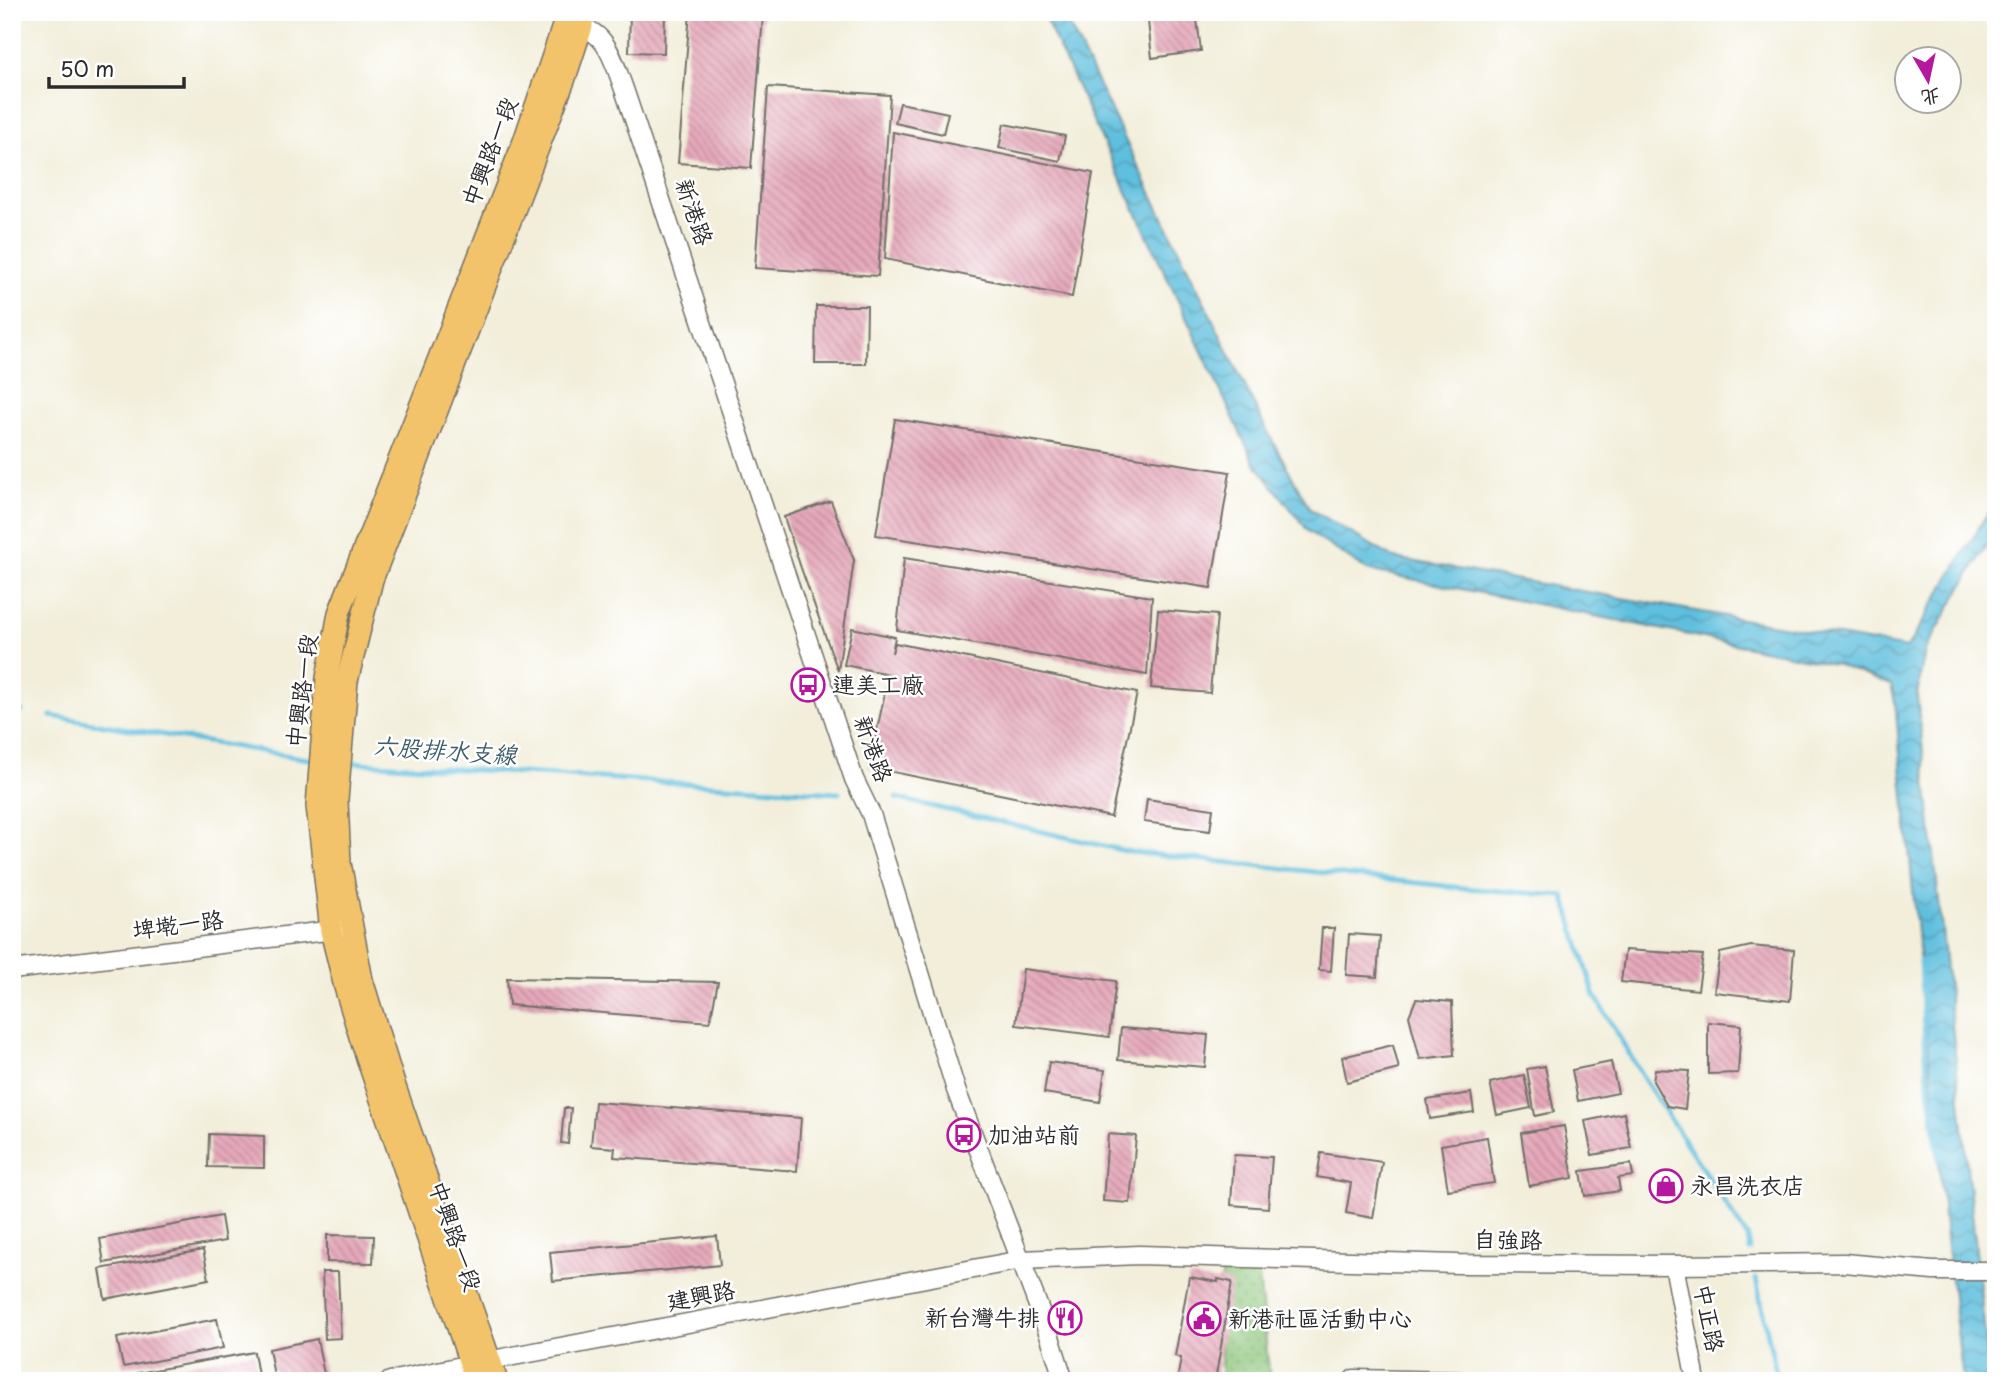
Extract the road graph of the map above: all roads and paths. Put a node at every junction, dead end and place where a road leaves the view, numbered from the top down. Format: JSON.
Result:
{"nodes":[{"id":1,"x":572,"y":19,"type":"edge"},
{"id":2,"x":341,"y":929,"type":"junction"},
{"id":3,"x":12,"y":971,"type":"edge"},
{"id":4,"x":1021,"y":1260,"type":"junction"},
{"id":5,"x":1674,"y":1265,"type":"junction"},
{"id":6,"x":1988,"y":1271,"type":"edge"},
{"id":7,"x":483,"y":1372,"type":"edge"},
{"id":8,"x":1355,"y":1380,"type":"edge"},
{"id":9,"x":390,"y":1381,"type":"edge"},
{"id":10,"x":1064,"y":1381,"type":"edge"},
{"id":11,"x":1460,"y":1381,"type":"edge"},
{"id":12,"x":1696,"y":1381,"type":"edge"}],
"edges":[{"from":1,"to":2,"type":"main road","name":"中興路一段"},
{"from":1,"to":4,"type":"street","name":"新港路"},
{"from":2,"to":3,"type":"street","name":"埤墘一路"},
{"from":2,"to":7,"type":"main road","name":"中興路一段"},
{"from":4,"to":5,"type":"street","name":"自強路"},
{"from":4,"to":7,"type":"street","name":"建興路"},
{"from":4,"to":10,"type":"street","name":"新港路"},
{"from":5,"to":6,"type":"street","name":"自強路"},
{"from":5,"to":12,"type":"street","name":"中正路"},
{"from":7,"to":9,"type":"street","name":"建興路"},
{"from":8,"to":11,"type":"street"}]}
